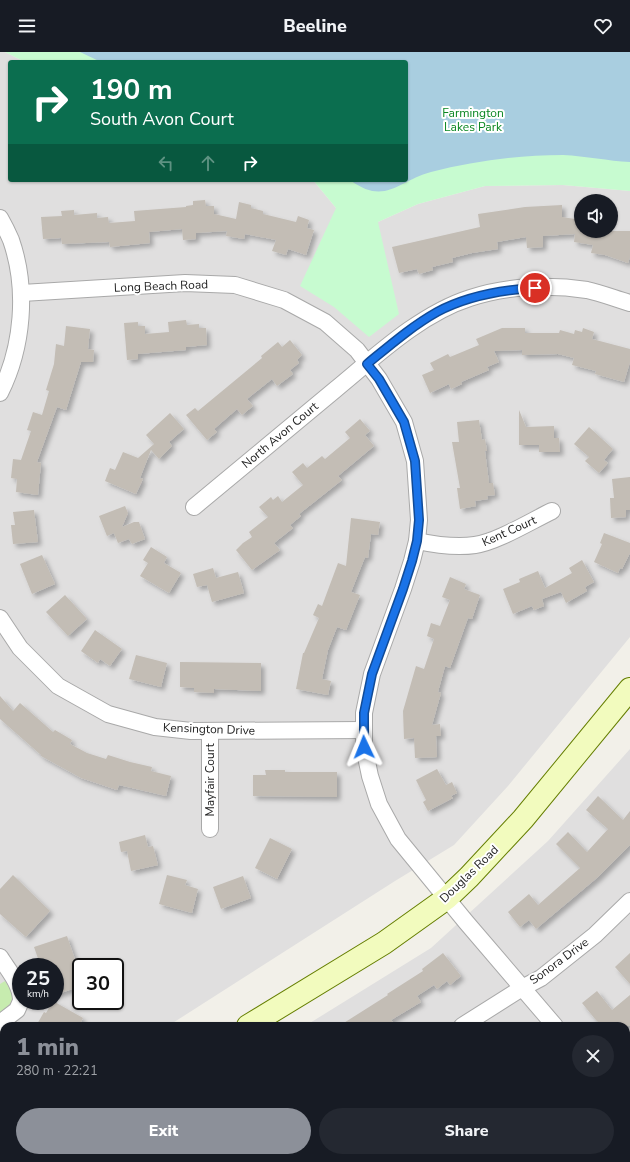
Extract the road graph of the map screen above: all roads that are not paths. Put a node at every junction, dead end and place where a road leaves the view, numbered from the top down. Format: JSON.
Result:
{"nodes":[{"id":1,"x":0,"y":218,"type":"edge"},
{"id":2,"x":22,"y":293,"type":"junction"},
{"id":3,"x":630,"y":303,"type":"edge"},
{"id":4,"x":367,"y":364,"type":"junction"},
{"id":5,"x":0,"y":392,"type":"edge"},
{"id":6,"x":194,"y":507,"type":"dead end"},
{"id":7,"x":552,"y":511,"type":"dead end"},
{"id":8,"x":417,"y":541,"type":"junction"},
{"id":9,"x":0,"y":618,"type":"edge"},
{"id":10,"x":630,"y":688,"type":"edge"},
{"id":11,"x":363,"y":730,"type":"junction"},
{"id":12,"x":210,"y":732,"type":"junction"},
{"id":13,"x":210,"y":830,"type":"dead end"},
{"id":14,"x":447,"y":898,"type":"junction"},
{"id":15,"x":630,"y":901,"type":"edge"},
{"id":16,"x":0,"y":957,"type":"edge"},
{"id":17,"x":12,"y":975,"type":"edge"},
{"id":18,"x":522,"y":988,"type":"junction"},
{"id":19,"x":17,"y":1010,"type":"edge"},
{"id":20,"x":0,"y":1022,"type":"edge"},
{"id":21,"x":255,"y":1022,"type":"edge"},
{"id":22,"x":468,"y":1022,"type":"edge"},
{"id":23,"x":552,"y":1022,"type":"edge"}],
"edges":[{"from":1,"to":2,"type":"street"},
{"from":2,"to":4,"type":"street","name":"Long Beach Road"},
{"from":2,"to":5,"type":"street"},
{"from":3,"to":4,"type":"street","name":"North Avon Court"},
{"from":4,"to":6,"type":"street","name":"North Avon Court"},
{"from":4,"to":8,"type":"street","name":"Long Beach Road"},
{"from":7,"to":8,"type":"street","name":"Kent Court"},
{"from":8,"to":11,"type":"street","name":"Long Beach Road"},
{"from":9,"to":12,"type":"street","name":"Kensington Drive"},
{"from":10,"to":14,"type":"street","name":"Douglas Road"},
{"from":11,"to":12,"type":"street","name":"Kensington Drive"},
{"from":11,"to":14,"type":"street","name":"Long Beach Road"},
{"from":12,"to":13,"type":"street","name":"Mayfair Court"},
{"from":14,"to":18,"type":"street","name":"Long Beach Road"},
{"from":14,"to":21,"type":"street","name":"Douglas Road"},
{"from":15,"to":18,"type":"street","name":"Sonora Drive"},
{"from":16,"to":17,"type":"street"},
{"from":18,"to":22,"type":"street","name":"Sonora Drive"},
{"from":18,"to":23,"type":"street","name":"Long Beach Road"},
{"from":19,"to":20,"type":"street"}]}
